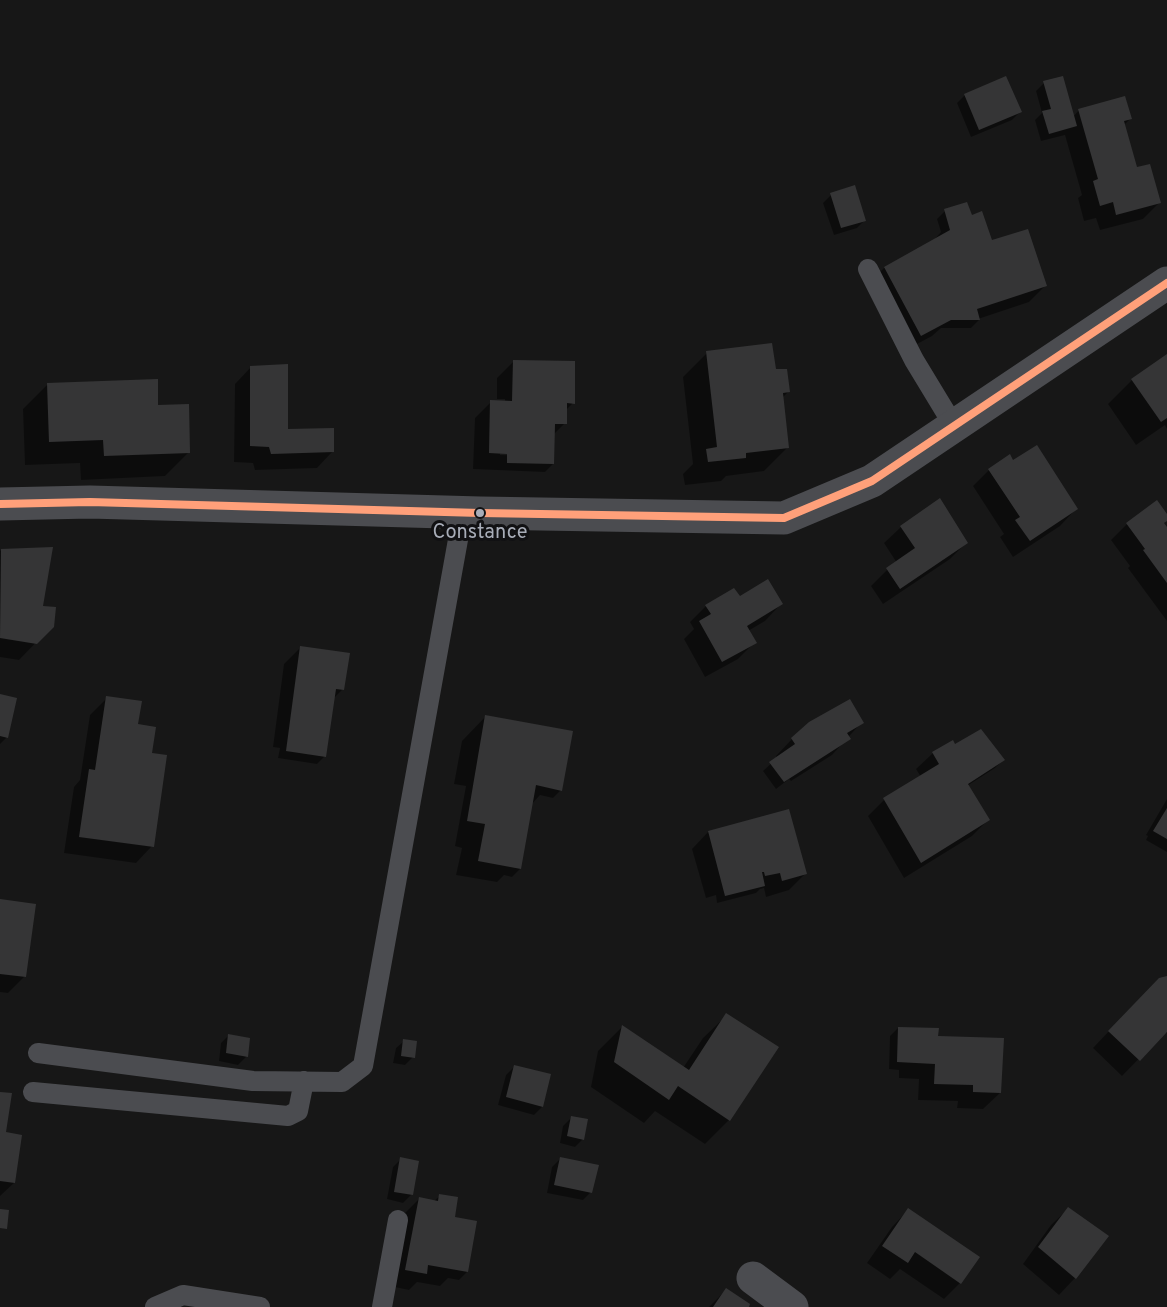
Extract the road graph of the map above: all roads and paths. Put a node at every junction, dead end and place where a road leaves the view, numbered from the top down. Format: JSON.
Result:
{"nodes":[{"id":1,"x":868,"y":269,"type":"dead end"},
{"id":2,"x":1167,"y":283,"type":"edge"},
{"id":3,"x":954,"y":426,"type":"junction"},
{"id":4,"x":0,"y":504,"type":"edge"},
{"id":5,"x":463,"y":512,"type":"junction"},
{"id":6,"x":38,"y":1053,"type":"dead end"},
{"id":7,"x":304,"y":1082,"type":"junction"},
{"id":8,"x":33,"y":1092,"type":"dead end"},
{"id":9,"x":398,"y":1220,"type":"dead end"},
{"id":10,"x":753,"y":1278,"type":"dead end"},
{"id":11,"x":155,"y":1307,"type":"edge"},
{"id":12,"x":260,"y":1307,"type":"edge"},
{"id":13,"x":382,"y":1307,"type":"edge"},
{"id":14,"x":792,"y":1307,"type":"edge"}],
"edges":[{"from":1,"to":3,"type":"lane"},
{"from":2,"to":3,"type":"street"},
{"from":3,"to":5,"type":"street"},
{"from":4,"to":5,"type":"street"},
{"from":5,"to":7,"type":"lane"},
{"from":6,"to":7,"type":"lane"},
{"from":7,"to":8,"type":"lane"},
{"from":9,"to":13,"type":"lane"},
{"from":10,"to":14,"type":"street"},
{"from":11,"to":12,"type":"lane"}]}
